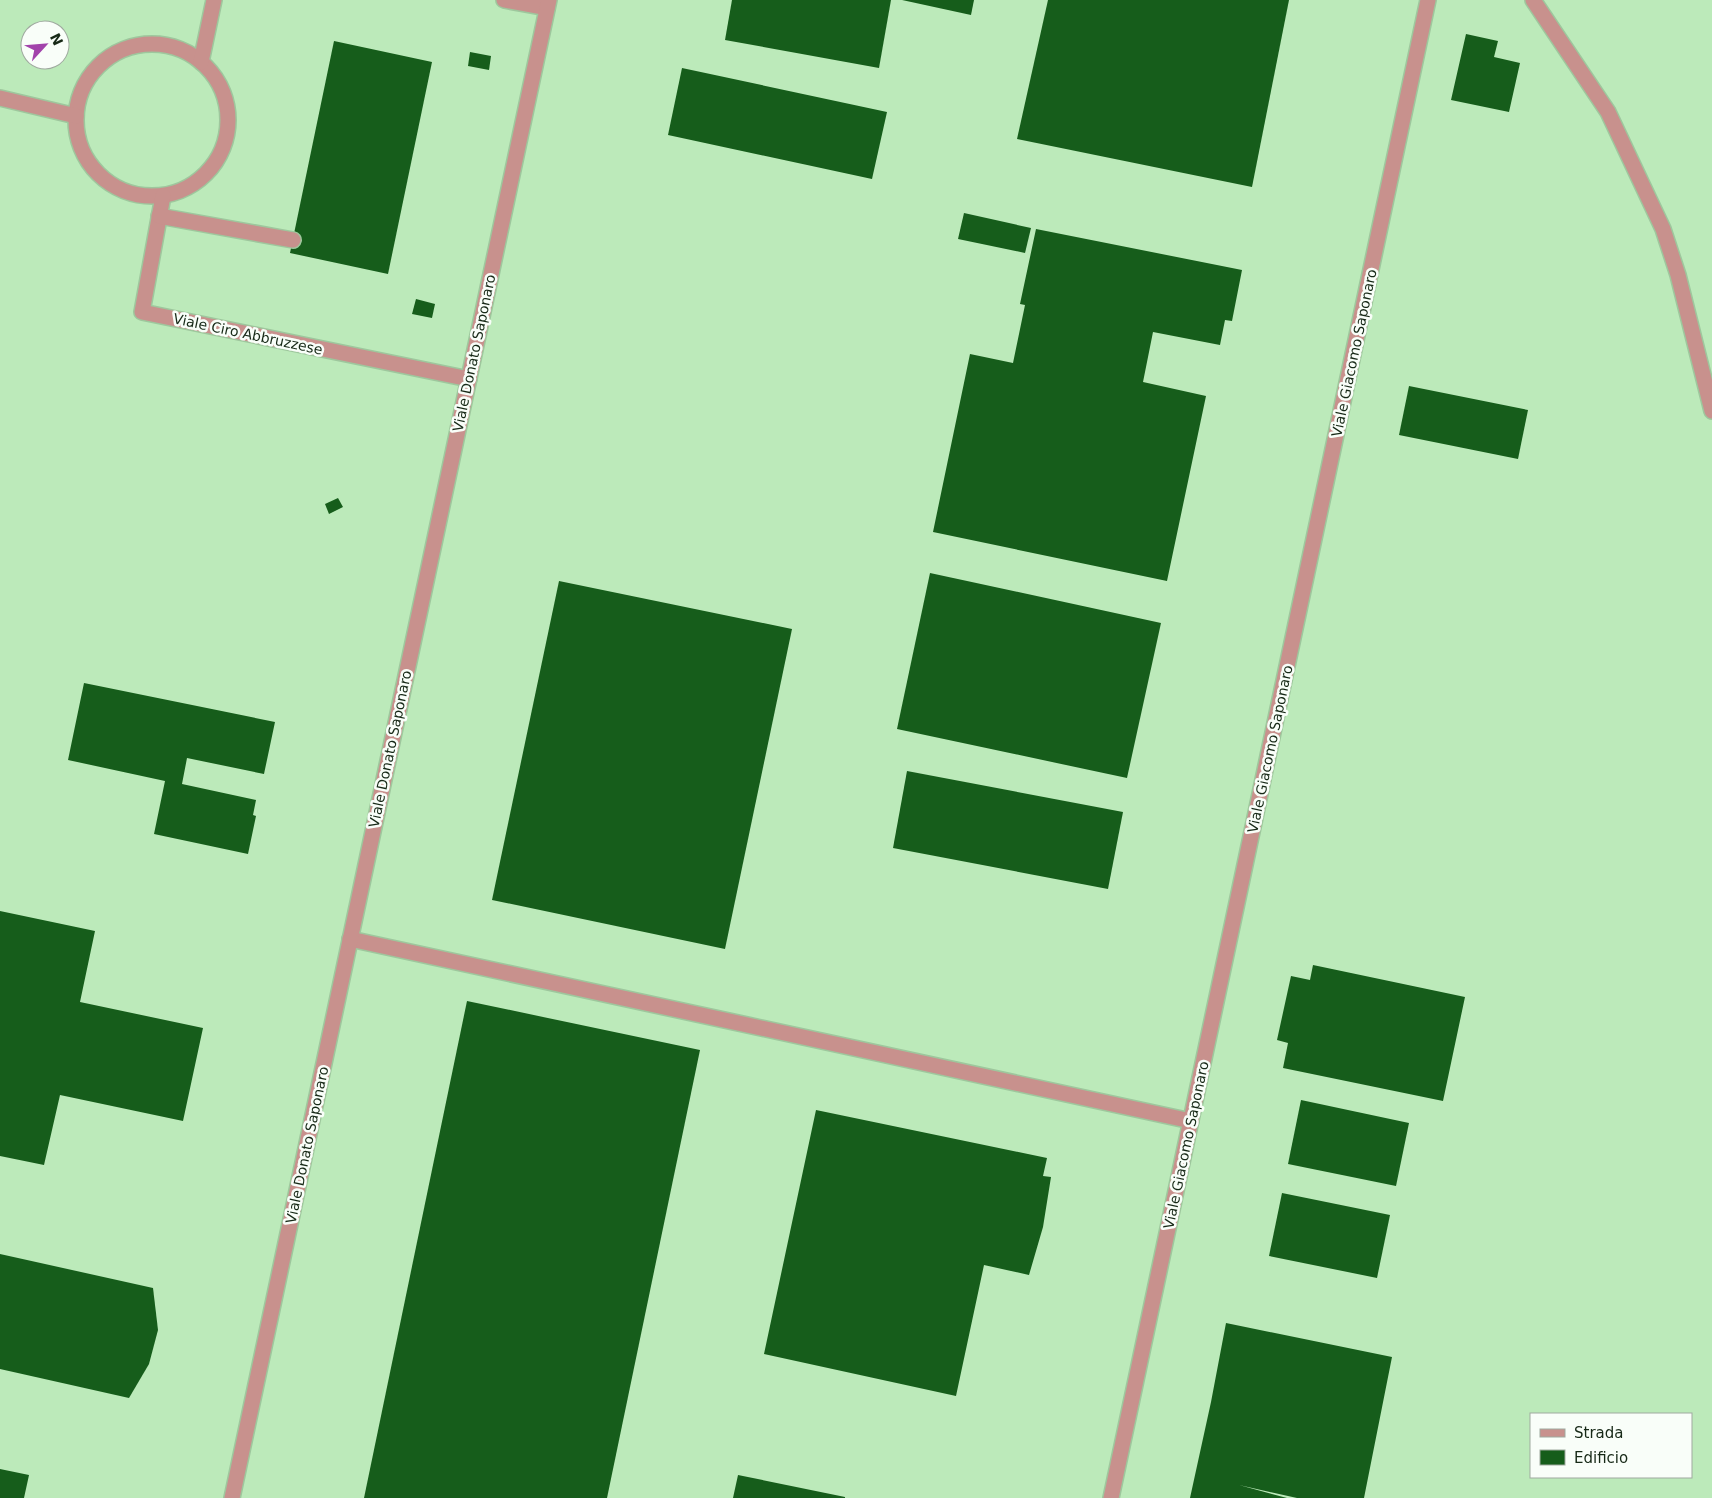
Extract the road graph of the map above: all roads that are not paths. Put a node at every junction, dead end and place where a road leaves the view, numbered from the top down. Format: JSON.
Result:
{"nodes":[{"id":1,"x":214,"y":0,"type":"edge"},
{"id":2,"x":504,"y":0,"type":"edge"},
{"id":3,"x":1428,"y":0,"type":"edge"},
{"id":4,"x":1533,"y":0,"type":"edge"},
{"id":5,"x":548,"y":4,"type":"edge"},
{"id":6,"x":201,"y":62,"type":"junction"},
{"id":7,"x":0,"y":98,"type":"edge"},
{"id":8,"x":76,"y":116,"type":"junction"},
{"id":9,"x":163,"y":196,"type":"junction"},
{"id":10,"x":159,"y":216,"type":"junction"},
{"id":11,"x":293,"y":240,"type":"dead end"},
{"id":12,"x":469,"y":379,"type":"junction"},
{"id":13,"x":1712,"y":411,"type":"edge"},
{"id":14,"x":350,"y":939,"type":"junction"},
{"id":15,"x":1190,"y":1121,"type":"junction"},
{"id":16,"x":232,"y":1498,"type":"edge"},
{"id":17,"x":1111,"y":1498,"type":"edge"}],
"edges":[{"from":1,"to":6,"type":"street"},
{"from":2,"to":5,"type":"street"},
{"from":3,"to":15,"type":"street","name":"Viale Giacomo Saponaro"},
{"from":4,"to":13,"type":"street"},
{"from":5,"to":12,"type":"street","name":"Viale Donato Saponaro"},
{"from":6,"to":8,"type":"street"},
{"from":6,"to":9,"type":"street"},
{"from":7,"to":8,"type":"street"},
{"from":8,"to":9,"type":"street"},
{"from":9,"to":10,"type":"street","name":"Viale Ciro Abbruzzese"},
{"from":10,"to":11,"type":"street"},
{"from":10,"to":12,"type":"street","name":"Viale Ciro Abbruzzese"},
{"from":12,"to":14,"type":"street","name":"Viale Donato Saponaro"},
{"from":14,"to":15,"type":"street"},
{"from":14,"to":16,"type":"street","name":"Viale Donato Saponaro"},
{"from":15,"to":17,"type":"street","name":"Viale Giacomo Saponaro"}]}
